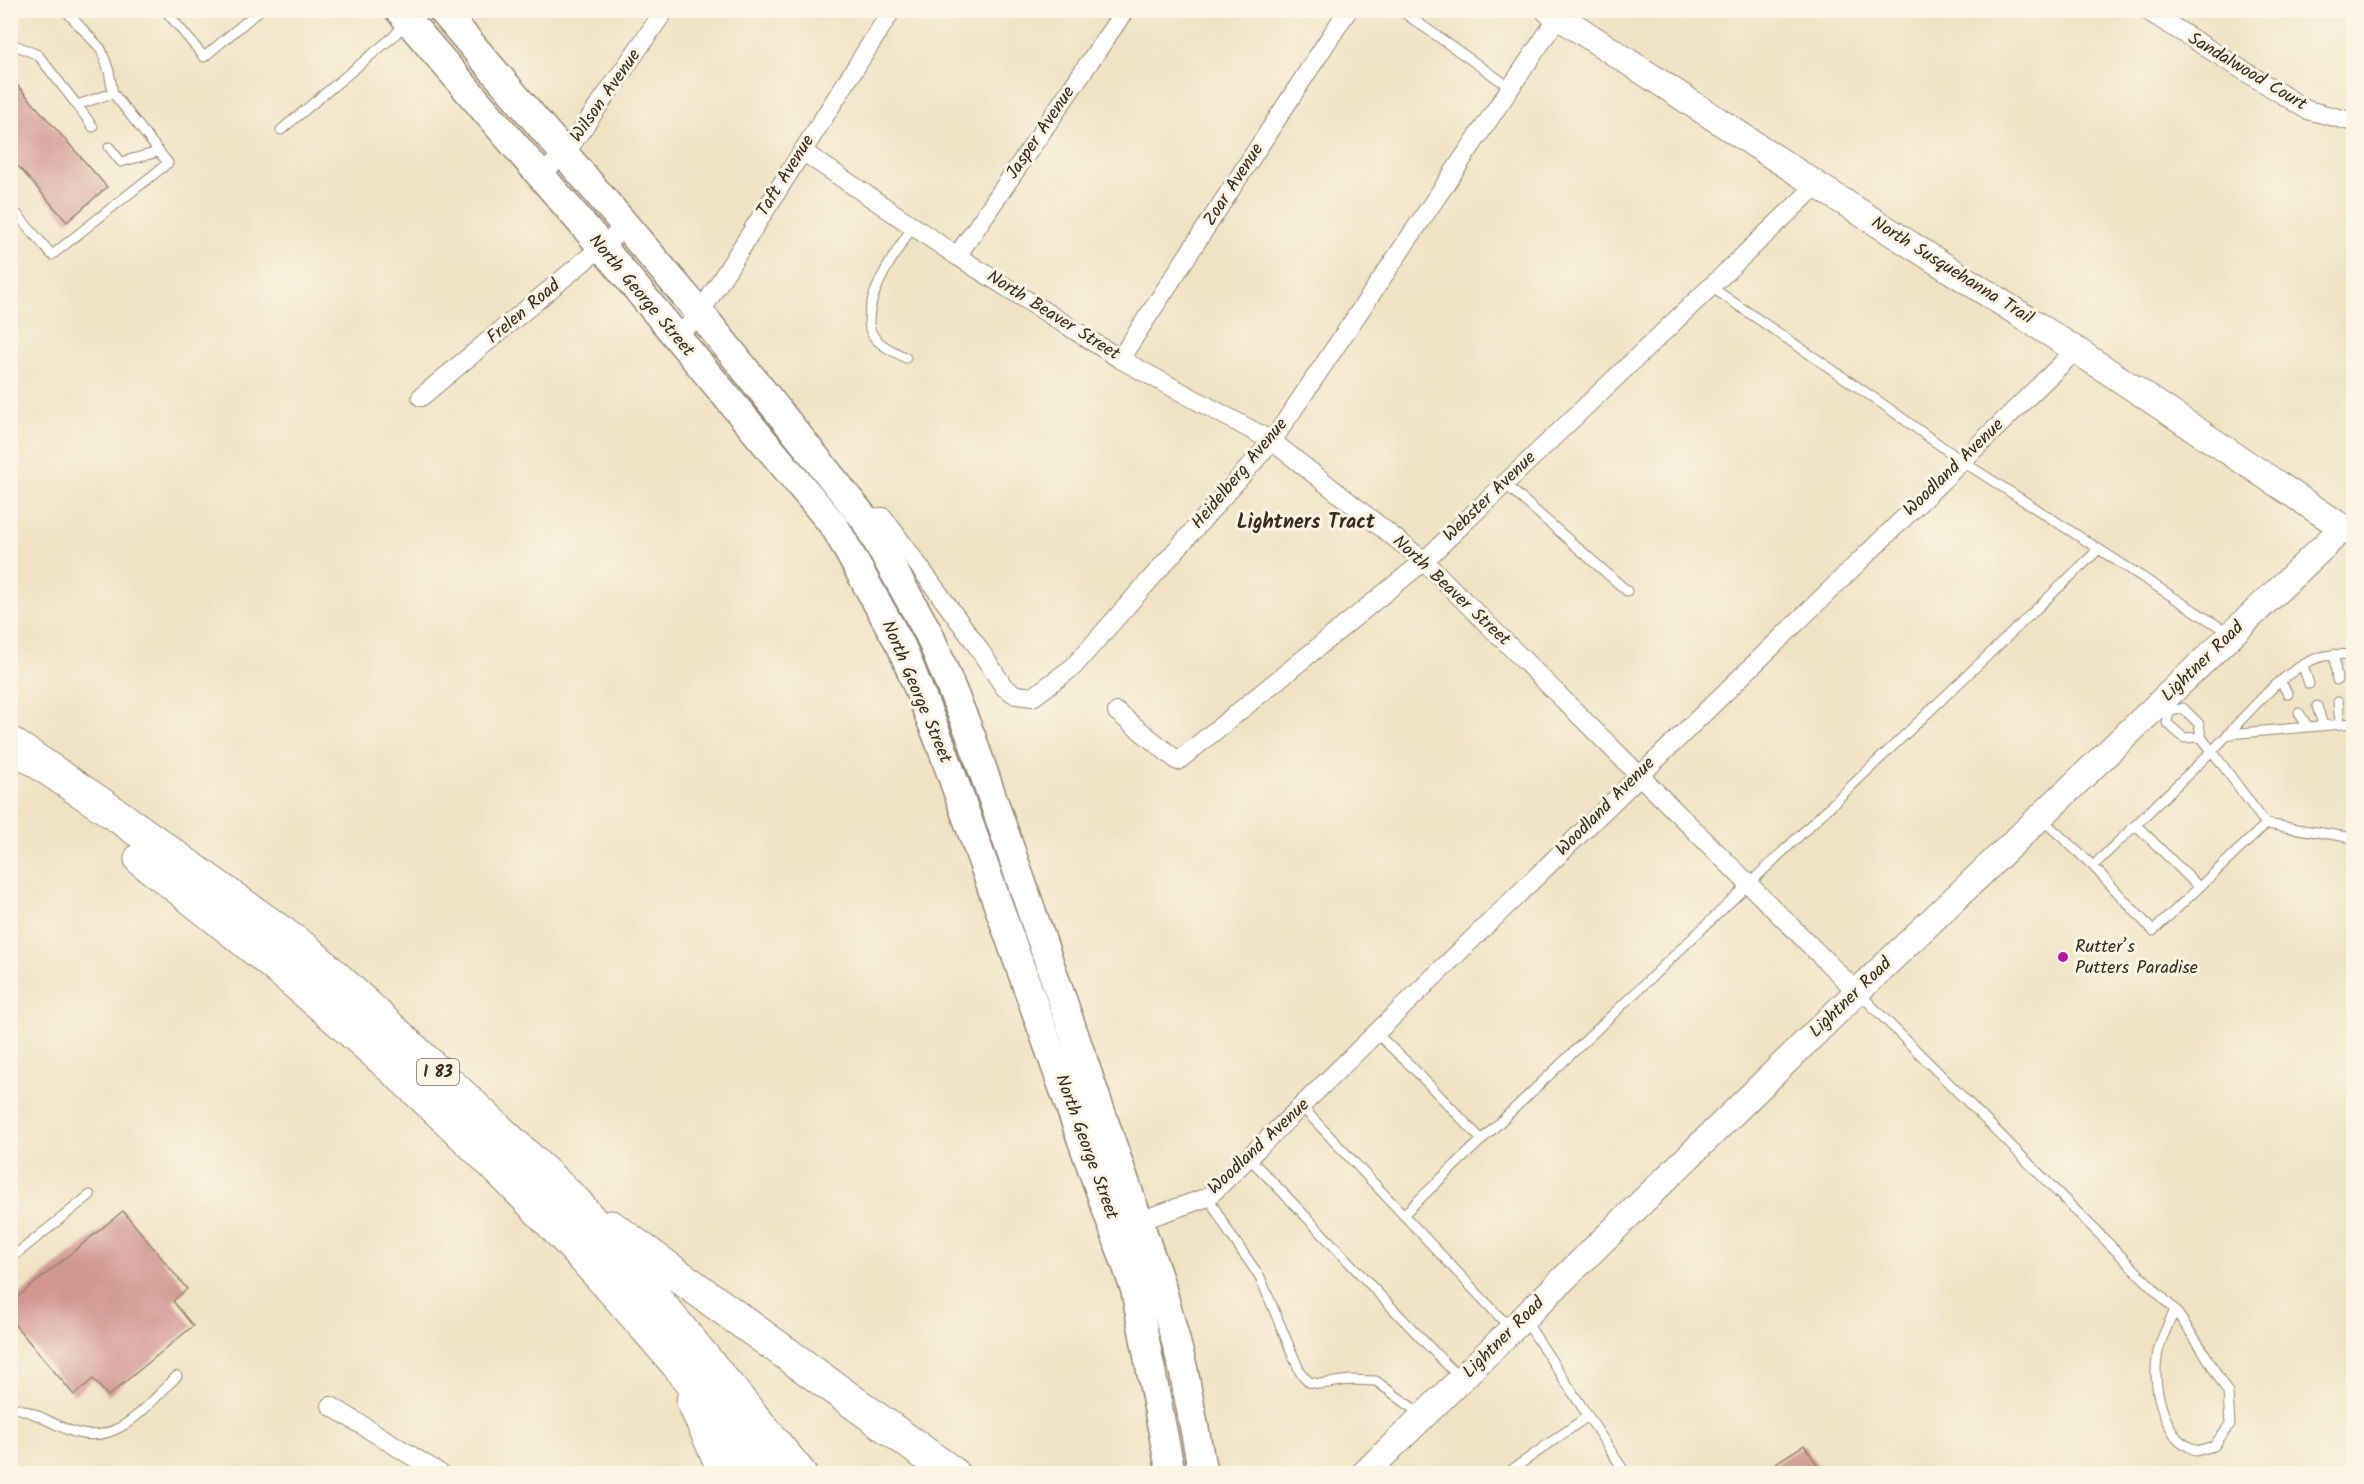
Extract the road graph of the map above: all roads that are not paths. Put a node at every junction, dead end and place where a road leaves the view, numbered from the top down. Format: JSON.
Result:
{"nodes":[{"id":1,"x":65,"y":10,"type":"edge"},
{"id":2,"x":165,"y":10,"type":"edge"},
{"id":3,"x":260,"y":10,"type":"edge"},
{"id":4,"x":442,"y":10,"type":"edge"},
{"id":5,"x":665,"y":10,"type":"edge"},
{"id":6,"x":892,"y":10,"type":"edge"},
{"id":7,"x":1125,"y":10,"type":"edge"},
{"id":8,"x":1348,"y":10,"type":"edge"},
{"id":9,"x":1400,"y":10,"type":"edge"},
{"id":10,"x":2145,"y":10,"type":"edge"},
{"id":11,"x":1557,"y":13,"type":"edge"},
{"id":12,"x":407,"y":14,"type":"edge"},
{"id":13,"x":10,"y":43,"type":"edge"},
{"id":14,"x":1511,"y":88,"type":"junction"},
{"id":15,"x":112,"y":93,"type":"junction"},
{"id":16,"x":77,"y":105,"type":"junction"},
{"id":17,"x":2354,"y":122,"type":"edge"},
{"id":18,"x":93,"y":127,"type":"dead end"},
{"id":19,"x":280,"y":130,"type":"dead end"},
{"id":20,"x":109,"y":147,"type":"dead end"},
{"id":21,"x":802,"y":151,"type":"junction"},
{"id":22,"x":158,"y":152,"type":"junction"},
{"id":23,"x":565,"y":154,"type":"junction"},
{"id":24,"x":539,"y":176,"type":"junction"},
{"id":25,"x":1817,"y":185,"type":"junction"},
{"id":26,"x":10,"y":206,"type":"edge"},
{"id":27,"x":913,"y":226,"type":"junction"},
{"id":28,"x":625,"y":227,"type":"junction"},
{"id":29,"x":602,"y":247,"type":"junction"},
{"id":30,"x":957,"y":256,"type":"junction"},
{"id":31,"x":1711,"y":287,"type":"junction"},
{"id":32,"x":700,"y":313,"type":"junction"},
{"id":33,"x":676,"y":339,"type":"junction"},
{"id":34,"x":2076,"y":350,"type":"junction"},
{"id":35,"x":906,"y":358,"type":"dead end"},
{"id":36,"x":1120,"y":358,"type":"junction"},
{"id":37,"x":421,"y":397,"type":"dead end"},
{"id":38,"x":1272,"y":441,"type":"junction"},
{"id":39,"x":1962,"y":461,"type":"junction"},
{"id":40,"x":1505,"y":484,"type":"junction"},
{"id":41,"x":864,"y":518,"type":"junction"},
{"id":42,"x":2350,"y":527,"type":"edge"},
{"id":43,"x":2099,"y":549,"type":"junction"},
{"id":44,"x":1424,"y":561,"type":"junction"},
{"id":45,"x":1627,"y":591,"type":"dead end"},
{"id":46,"x":2231,"y":635,"type":"junction"},
{"id":47,"x":2334,"y":654,"type":"junction"},
{"id":48,"x":2354,"y":655,"type":"edge"},
{"id":49,"x":2303,"y":666,"type":"junction"},
{"id":50,"x":2337,"y":680,"type":"dead end"},
{"id":51,"x":2280,"y":681,"type":"junction"},
{"id":52,"x":2309,"y":684,"type":"dead end"},
{"id":53,"x":2288,"y":694,"type":"dead end"},
{"id":54,"x":2262,"y":699,"type":"junction"},
{"id":55,"x":2338,"y":702,"type":"dead end"},
{"id":56,"x":2317,"y":706,"type":"dead end"},
{"id":57,"x":2165,"y":707,"type":"junction"},
{"id":58,"x":2271,"y":708,"type":"dead end"},
{"id":59,"x":1117,"y":712,"type":"dead end"},
{"id":60,"x":2299,"y":713,"type":"dead end"},
{"id":61,"x":2354,"y":723,"type":"edge"},
{"id":62,"x":2340,"y":724,"type":"junction"},
{"id":63,"x":2324,"y":725,"type":"junction"},
{"id":64,"x":2308,"y":727,"type":"junction"},
{"id":65,"x":2229,"y":734,"type":"junction"},
{"id":66,"x":2200,"y":737,"type":"junction"},
{"id":67,"x":10,"y":743,"type":"edge"},
{"id":68,"x":2212,"y":751,"type":"junction"},
{"id":69,"x":10,"y":768,"type":"edge"},
{"id":70,"x":1640,"y":774,"type":"junction"},
{"id":71,"x":2040,"y":817,"type":"junction"},
{"id":72,"x":2266,"y":824,"type":"junction"},
{"id":73,"x":2136,"y":825,"type":"junction"},
{"id":74,"x":2354,"y":838,"type":"edge"},
{"id":75,"x":2093,"y":866,"type":"junction"},
{"id":76,"x":1750,"y":884,"type":"junction"},
{"id":77,"x":2199,"y":888,"type":"junction"},
{"id":78,"x":1857,"y":992,"type":"junction"},
{"id":79,"x":1377,"y":1034,"type":"junction"},
{"id":80,"x":1302,"y":1107,"type":"junction"},
{"id":81,"x":1482,"y":1140,"type":"junction"},
{"id":82,"x":1249,"y":1158,"type":"junction"},
{"id":83,"x":90,"y":1195,"type":"dead end"},
{"id":84,"x":1208,"y":1197,"type":"junction"},
{"id":85,"x":576,"y":1203,"type":"junction"},
{"id":86,"x":1403,"y":1215,"type":"junction"},
{"id":87,"x":1127,"y":1225,"type":"junction"},
{"id":88,"x":10,"y":1259,"type":"edge"},
{"id":89,"x":2175,"y":1310,"type":"junction"},
{"id":90,"x":1518,"y":1324,"type":"junction"},
{"id":91,"x":673,"y":1358,"type":"junction"},
{"id":92,"x":1183,"y":1368,"type":"junction"},
{"id":93,"x":177,"y":1376,"type":"dead end"},
{"id":94,"x":1462,"y":1379,"type":"junction"},
{"id":95,"x":331,"y":1406,"type":"dead end"},
{"id":96,"x":10,"y":1407,"type":"edge"},
{"id":97,"x":1588,"y":1416,"type":"junction"},
{"id":98,"x":1424,"y":1417,"type":"junction"},
{"id":99,"x":441,"y":1473,"type":"edge"},
{"id":100,"x":726,"y":1473,"type":"edge"},
{"id":101,"x":768,"y":1473,"type":"edge"},
{"id":102,"x":800,"y":1473,"type":"edge"},
{"id":103,"x":953,"y":1473,"type":"edge"},
{"id":104,"x":1171,"y":1473,"type":"edge"},
{"id":105,"x":1203,"y":1473,"type":"edge"},
{"id":106,"x":1224,"y":1473,"type":"edge"},
{"id":107,"x":1364,"y":1473,"type":"edge"},
{"id":108,"x":1506,"y":1473,"type":"edge"},
{"id":109,"x":1626,"y":1473,"type":"edge"}],
"edges":[{"from":1,"to":15,"type":"lane"},
{"from":2,"to":3,"type":"lane"},
{"from":4,"to":23,"type":"main road","name":"North George Street"},
{"from":5,"to":23,"type":"street","name":"Wilson Avenue"},
{"from":6,"to":21,"type":"street","name":"Taft Avenue"},
{"from":7,"to":30,"type":"street","name":"Jasper Avenue"},
{"from":8,"to":36,"type":"street","name":"Zoar Avenue"},
{"from":9,"to":14,"type":"lane"},
{"from":10,"to":17,"type":"street","name":"Sandalwood Court"},
{"from":11,"to":14,"type":"street","name":"Heidelberg Avenue"},
{"from":11,"to":25,"type":"street","name":"North Susquehanna Trail"},
{"from":12,"to":19,"type":"lane"},
{"from":12,"to":24,"type":"main road","name":"North George Street"},
{"from":13,"to":16,"type":"lane"},
{"from":14,"to":38,"type":"street","name":"Heidelberg Avenue"},
{"from":15,"to":16,"type":"lane"},
{"from":15,"to":22,"type":"lane"},
{"from":16,"to":18,"type":"lane"},
{"from":20,"to":22,"type":"lane"},
{"from":21,"to":27,"type":"street","name":"North Beaver Street"},
{"from":21,"to":32,"type":"street","name":"Taft Avenue"},
{"from":22,"to":26,"type":"lane"},
{"from":23,"to":24,"type":"street","name":"Wilson Avenue"},
{"from":23,"to":28,"type":"main road","name":"North George Street"},
{"from":24,"to":29,"type":"main road","name":"North George Street"},
{"from":25,"to":31,"type":"street","name":"Webster Avenue"},
{"from":25,"to":34,"type":"street","name":"North Susquehanna Trail"},
{"from":27,"to":30,"type":"street","name":"North Beaver Street"},
{"from":27,"to":35,"type":"lane"},
{"from":28,"to":29,"type":"street","name":"Frelen Road"},
{"from":28,"to":32,"type":"main road","name":"North George Street"},
{"from":29,"to":33,"type":"main road","name":"North George Street"},
{"from":29,"to":37,"type":"street","name":"Frelen Road"},
{"from":30,"to":36,"type":"street","name":"North Beaver Street"},
{"from":31,"to":39,"type":"lane"},
{"from":31,"to":40,"type":"street","name":"Webster Avenue"},
{"from":32,"to":33,"type":"street","name":"Taft Avenue"},
{"from":32,"to":41,"type":"main road","name":"North George Street"},
{"from":33,"to":87,"type":"main road","name":"North George Street"},
{"from":34,"to":39,"type":"street","name":"Woodland Avenue"},
{"from":34,"to":42,"type":"street","name":"North Susquehanna Trail"},
{"from":36,"to":38,"type":"street","name":"North Beaver Street"},
{"from":38,"to":41,"type":"street","name":"Heidelberg Avenue"},
{"from":38,"to":44,"type":"street","name":"North Beaver Street"},
{"from":39,"to":43,"type":"lane"},
{"from":39,"to":70,"type":"street","name":"Woodland Avenue"},
{"from":40,"to":44,"type":"street","name":"Webster Avenue"},
{"from":40,"to":45,"type":"lane"},
{"from":41,"to":87,"type":"main road","name":"North George Street"},
{"from":42,"to":46,"type":"street","name":"Lightner Road"},
{"from":43,"to":46,"type":"lane"},
{"from":43,"to":76,"type":"lane"},
{"from":44,"to":59,"type":"street","name":"Webster Avenue"},
{"from":44,"to":70,"type":"street","name":"North Beaver Street"},
{"from":46,"to":57,"type":"street","name":"Lightner Road"},
{"from":47,"to":48,"type":"lane"},
{"from":47,"to":49,"type":"lane"},
{"from":47,"to":50,"type":"lane"},
{"from":49,"to":51,"type":"lane"},
{"from":49,"to":52,"type":"lane"},
{"from":51,"to":53,"type":"lane"},
{"from":51,"to":54,"type":"lane"},
{"from":54,"to":58,"type":"lane"},
{"from":54,"to":65,"type":"lane"},
{"from":55,"to":62,"type":"lane"},
{"from":56,"to":63,"type":"lane"},
{"from":57,"to":66,"type":"lane"},
{"from":57,"to":66,"type":"lane"},
{"from":57,"to":71,"type":"street","name":"Lightner Road"},
{"from":60,"to":64,"type":"lane"},
{"from":61,"to":62,"type":"lane"},
{"from":62,"to":63,"type":"lane"},
{"from":63,"to":64,"type":"lane"},
{"from":64,"to":65,"type":"lane"},
{"from":65,"to":68,"type":"lane"},
{"from":66,"to":68,"type":"lane"},
{"from":67,"to":85,"type":"highway","number":"I 83"},
{"from":68,"to":72,"type":"lane"},
{"from":68,"to":73,"type":"lane"},
{"from":69,"to":91,"type":"highway","number":"I 83"},
{"from":70,"to":76,"type":"street","name":"North Beaver Street"},
{"from":70,"to":79,"type":"street","name":"Woodland Avenue"},
{"from":71,"to":75,"type":"lane"},
{"from":71,"to":78,"type":"street","name":"Lightner Road"},
{"from":72,"to":74,"type":"lane"},
{"from":72,"to":77,"type":"lane"},
{"from":73,"to":75,"type":"lane"},
{"from":73,"to":77,"type":"lane"},
{"from":75,"to":77,"type":"lane"},
{"from":76,"to":78,"type":"street","name":"North Beaver Street"},
{"from":76,"to":81,"type":"lane"},
{"from":78,"to":89,"type":"lane"},
{"from":78,"to":90,"type":"street","name":"Lightner Road"},
{"from":79,"to":80,"type":"street","name":"Woodland Avenue"},
{"from":79,"to":81,"type":"lane"},
{"from":80,"to":82,"type":"street","name":"Woodland Avenue"},
{"from":80,"to":86,"type":"lane"},
{"from":81,"to":86,"type":"lane"},
{"from":82,"to":84,"type":"street","name":"Woodland Avenue"},
{"from":82,"to":94,"type":"lane"},
{"from":83,"to":88,"type":"lane"},
{"from":84,"to":87,"type":"street","name":"Woodland Avenue"},
{"from":84,"to":98,"type":"lane"},
{"from":85,"to":102,"type":"highway","number":"I 83"},
{"from":85,"to":103,"type":"highway"},
{"from":86,"to":90,"type":"lane"},
{"from":87,"to":92,"type":"main road","name":"North George Street"},
{"from":87,"to":104,"type":"main road","name":"North George Street"},
{"from":89,"to":89,"type":"lane"},
{"from":90,"to":94,"type":"street","name":"Lightner Road"},
{"from":90,"to":97,"type":"lane"},
{"from":91,"to":100,"type":"highway"},
{"from":91,"to":101,"type":"highway","number":"I 83"},
{"from":92,"to":105,"type":"main road","name":"North George Street"},
{"from":92,"to":106,"type":"main road"},
{"from":93,"to":96,"type":"lane"},
{"from":94,"to":98,"type":"street","name":"Lightner Road"},
{"from":95,"to":99,"type":"street"},
{"from":97,"to":108,"type":"lane"},
{"from":97,"to":109,"type":"lane"},
{"from":98,"to":107,"type":"street","name":"Lightner Road"}]}
